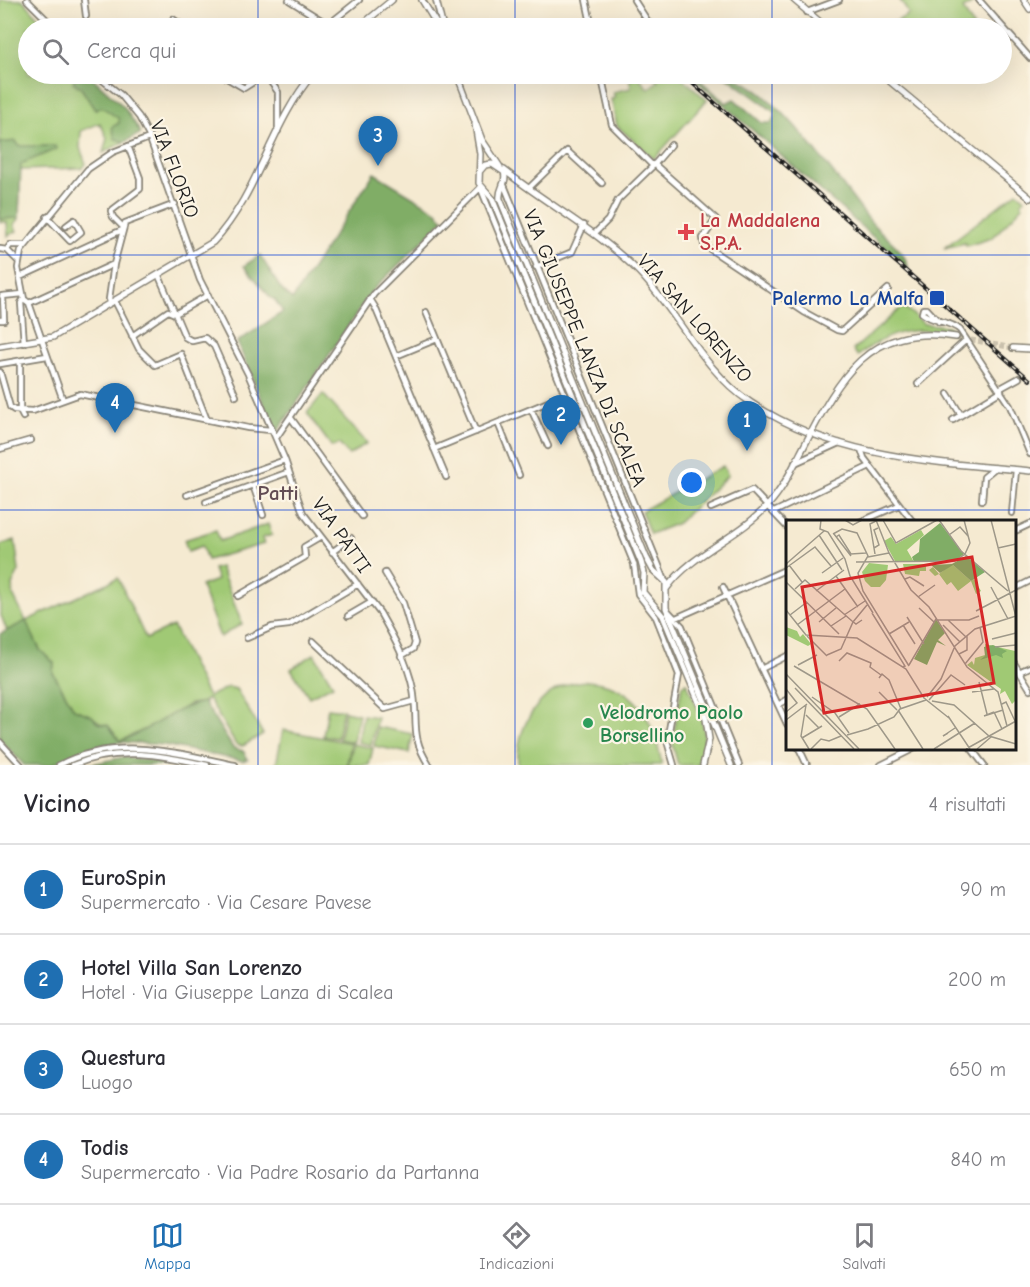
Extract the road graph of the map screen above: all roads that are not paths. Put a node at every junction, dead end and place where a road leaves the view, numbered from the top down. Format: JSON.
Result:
{"nodes":[{"id":1,"x":27,"y":0,"type":"edge"},
{"id":2,"x":84,"y":0,"type":"edge"},
{"id":3,"x":289,"y":0,"type":"edge"},
{"id":4,"x":359,"y":0,"type":"edge"},
{"id":5,"x":392,"y":0,"type":"edge"},
{"id":6,"x":422,"y":0,"type":"edge"},
{"id":7,"x":436,"y":0,"type":"edge"},
{"id":8,"x":586,"y":0,"type":"edge"},
{"id":9,"x":634,"y":0,"type":"edge"},
{"id":10,"x":794,"y":0,"type":"edge"},
{"id":11,"x":839,"y":0,"type":"edge"},
{"id":12,"x":979,"y":0,"type":"edge"},
{"id":13,"x":1024,"y":0,"type":"edge"},
{"id":14,"x":1030,"y":9,"type":"edge"},
{"id":15,"x":807,"y":12,"type":"junction"},
{"id":16,"x":86,"y":16,"type":"dead end"},
{"id":17,"x":45,"y":18,"type":"edge"},
{"id":18,"x":320,"y":18,"type":"edge"},
{"id":19,"x":337,"y":18,"type":"edge"},
{"id":20,"x":370,"y":18,"type":"edge"},
{"id":21,"x":434,"y":18,"type":"edge"},
{"id":22,"x":439,"y":18,"type":"edge"},
{"id":23,"x":590,"y":18,"type":"edge"},
{"id":24,"x":646,"y":18,"type":"edge"},
{"id":25,"x":814,"y":18,"type":"edge"},
{"id":26,"x":995,"y":18,"type":"edge"},
{"id":27,"x":1012,"y":38,"type":"edge"},
{"id":28,"x":1030,"y":58,"type":"edge"},
{"id":29,"x":107,"y":84,"type":"edge"},
{"id":30,"x":237,"y":84,"type":"edge"},
{"id":31,"x":250,"y":84,"type":"edge"},
{"id":32,"x":273,"y":84,"type":"edge"},
{"id":33,"x":306,"y":84,"type":"edge"},
{"id":34,"x":461,"y":84,"type":"edge"},
{"id":35,"x":603,"y":84,"type":"edge"},
{"id":36,"x":893,"y":84,"type":"edge"},
{"id":37,"x":476,"y":124,"type":"junction"},
{"id":38,"x":278,"y":133,"type":"junction"},
{"id":39,"x":149,"y":137,"type":"junction"},
{"id":40,"x":671,"y":145,"type":"dead end"},
{"id":41,"x":128,"y":146,"type":"junction"},
{"id":42,"x":653,"y":165,"type":"junction"},
{"id":43,"x":502,"y":169,"type":"junction"},
{"id":44,"x":479,"y":173,"type":"junction"},
{"id":45,"x":602,"y":183,"type":"dead end"},
{"id":46,"x":503,"y":187,"type":"junction"},
{"id":47,"x":529,"y":188,"type":"junction"},
{"id":48,"x":482,"y":189,"type":"junction"},
{"id":49,"x":1030,"y":198,"type":"edge"},
{"id":50,"x":175,"y":204,"type":"junction"},
{"id":51,"x":47,"y":217,"type":"junction"},
{"id":52,"x":584,"y":225,"type":"junction"},
{"id":53,"x":66,"y":226,"type":"dead end"},
{"id":54,"x":122,"y":228,"type":"junction"},
{"id":55,"x":595,"y":233,"type":"junction"},
{"id":56,"x":25,"y":245,"type":"junction"},
{"id":57,"x":0,"y":249,"type":"edge"},
{"id":58,"x":7,"y":250,"type":"junction"},
{"id":59,"x":191,"y":257,"type":"junction"},
{"id":60,"x":19,"y":262,"type":"junction"},
{"id":61,"x":114,"y":264,"type":"junction"},
{"id":62,"x":536,"y":267,"type":"junction"},
{"id":63,"x":159,"y":276,"type":"junction"},
{"id":64,"x":20,"y":277,"type":"junction"},
{"id":65,"x":888,"y":290,"type":"dead end"},
{"id":66,"x":208,"y":295,"type":"junction"},
{"id":67,"x":2,"y":296,"type":"edge"},
{"id":68,"x":23,"y":297,"type":"junction"},
{"id":69,"x":370,"y":299,"type":"junction"},
{"id":70,"x":113,"y":302,"type":"junction"},
{"id":71,"x":29,"y":303,"type":"junction"},
{"id":72,"x":426,"y":312,"type":"dead end"},
{"id":73,"x":175,"y":314,"type":"junction"},
{"id":74,"x":0,"y":320,"type":"edge"},
{"id":75,"x":939,"y":322,"type":"dead end"},
{"id":76,"x":132,"y":336,"type":"junction"},
{"id":77,"x":956,"y":337,"type":"tunnel mouth"},
{"id":78,"x":437,"y":339,"type":"junction"},
{"id":79,"x":42,"y":340,"type":"junction"},
{"id":80,"x":966,"y":340,"type":"junction"},
{"id":81,"x":24,"y":343,"type":"junction"},
{"id":82,"x":0,"y":346,"type":"edge"},
{"id":83,"x":1013,"y":348,"type":"tunnel mouth"},
{"id":84,"x":1030,"y":349,"type":"edge"},
{"id":85,"x":47,"y":356,"type":"junction"},
{"id":86,"x":396,"y":356,"type":"junction"},
{"id":87,"x":20,"y":360,"type":"junction"},
{"id":88,"x":0,"y":364,"type":"edge"},
{"id":89,"x":0,"y":372,"type":"edge"},
{"id":90,"x":1019,"y":378,"type":"dead end"},
{"id":91,"x":918,"y":384,"type":"dead end"},
{"id":92,"x":1000,"y":390,"type":"junction"},
{"id":93,"x":948,"y":394,"type":"dead end"},
{"id":94,"x":565,"y":395,"type":"junction"},
{"id":95,"x":236,"y":396,"type":"dead end"},
{"id":96,"x":63,"y":400,"type":"junction"},
{"id":97,"x":531,"y":409,"type":"junction"},
{"id":98,"x":20,"y":411,"type":"junction"},
{"id":99,"x":961,"y":415,"type":"junction"},
{"id":100,"x":23,"y":417,"type":"dead end"},
{"id":101,"x":291,"y":418,"type":"junction"},
{"id":102,"x":207,"y":420,"type":"junction"},
{"id":103,"x":953,"y":420,"type":"dead end"},
{"id":104,"x":498,"y":423,"type":"junction"},
{"id":105,"x":1021,"y":429,"type":"junction"},
{"id":106,"x":271,"y":430,"type":"junction"},
{"id":107,"x":476,"y":432,"type":"junction"},
{"id":108,"x":811,"y":433,"type":"junction"},
{"id":109,"x":276,"y":438,"type":"junction"},
{"id":110,"x":31,"y":440,"type":"dead end"},
{"id":111,"x":1030,"y":441,"type":"edge"},
{"id":112,"x":839,"y":443,"type":"junction"},
{"id":113,"x":548,"y":446,"type":"dead end"},
{"id":114,"x":0,"y":449,"type":"edge"},
{"id":115,"x":434,"y":449,"type":"junction"},
{"id":116,"x":861,"y":450,"type":"junction"},
{"id":117,"x":1030,"y":454,"type":"edge"},
{"id":118,"x":285,"y":460,"type":"junction"},
{"id":119,"x":795,"y":463,"type":"junction"},
{"id":120,"x":870,"y":466,"type":"junction"},
{"id":121,"x":995,"y":468,"type":"junction"},
{"id":122,"x":1016,"y":470,"type":"junction"},
{"id":123,"x":1030,"y":471,"type":"edge"},
{"id":124,"x":290,"y":472,"type":"junction"},
{"id":125,"x":519,"y":475,"type":"dead end"},
{"id":126,"x":446,"y":477,"type":"dead end"},
{"id":127,"x":253,"y":485,"type":"junction"},
{"id":128,"x":187,"y":495,"type":"dead end"},
{"id":129,"x":982,"y":500,"type":"dead end"},
{"id":130,"x":206,"y":502,"type":"dead end"},
{"id":131,"x":624,"y":502,"type":"junction"},
{"id":132,"x":768,"y":505,"type":"junction"},
{"id":133,"x":899,"y":505,"type":"junction"},
{"id":134,"x":711,"y":508,"type":"dead end"},
{"id":135,"x":774,"y":512,"type":"junction"},
{"id":136,"x":1012,"y":513,"type":"dead end"},
{"id":137,"x":263,"y":515,"type":"dead end"},
{"id":138,"x":362,"y":516,"type":"dead end"},
{"id":139,"x":865,"y":520,"type":"edge"},
{"id":140,"x":911,"y":520,"type":"edge"},
{"id":141,"x":639,"y":521,"type":"junction"},
{"id":142,"x":1030,"y":524,"type":"edge"},
{"id":143,"x":618,"y":526,"type":"junction"},
{"id":144,"x":786,"y":526,"type":"edge"},
{"id":145,"x":1017,"y":530,"type":"dead end"},
{"id":146,"x":321,"y":537,"type":"junction"},
{"id":147,"x":351,"y":538,"type":"dead end"},
{"id":148,"x":636,"y":549,"type":"junction"},
{"id":149,"x":332,"y":552,"type":"junction"},
{"id":150,"x":688,"y":568,"type":"junction"},
{"id":151,"x":786,"y":568,"type":"edge"},
{"id":152,"x":385,"y":573,"type":"dead end"},
{"id":153,"x":662,"y":576,"type":"junction"},
{"id":154,"x":643,"y":580,"type":"junction"},
{"id":155,"x":1030,"y":581,"type":"edge"},
{"id":156,"x":358,"y":584,"type":"junction"},
{"id":157,"x":723,"y":587,"type":"dead end"},
{"id":158,"x":1015,"y":588,"type":"edge"},
{"id":159,"x":666,"y":592,"type":"junction"},
{"id":160,"x":238,"y":596,"type":"dead end"},
{"id":161,"x":648,"y":597,"type":"junction"},
{"id":162,"x":728,"y":597,"type":"junction"},
{"id":163,"x":372,"y":602,"type":"junction"},
{"id":164,"x":667,"y":610,"type":"junction"},
{"id":165,"x":348,"y":616,"type":"dead end"},
{"id":166,"x":676,"y":618,"type":"junction"},
{"id":167,"x":247,"y":638,"type":"dead end"},
{"id":168,"x":313,"y":641,"type":"dead end"},
{"id":169,"x":679,"y":654,"type":"junction"},
{"id":170,"x":401,"y":656,"type":"junction"},
{"id":171,"x":786,"y":656,"type":"edge"},
{"id":172,"x":672,"y":657,"type":"junction"},
{"id":173,"x":1015,"y":665,"type":"edge"},
{"id":174,"x":1030,"y":667,"type":"edge"},
{"id":175,"x":761,"y":669,"type":"junction"},
{"id":176,"x":1019,"y":672,"type":"junction"},
{"id":177,"x":1030,"y":689,"type":"edge"},
{"id":178,"x":414,"y":701,"type":"junction"},
{"id":179,"x":786,"y":701,"type":"edge"},
{"id":180,"x":778,"y":705,"type":"junction"},
{"id":181,"x":786,"y":722,"type":"edge"},
{"id":182,"x":0,"y":742,"type":"edge"},
{"id":183,"x":800,"y":750,"type":"edge"},
{"id":184,"x":911,"y":750,"type":"edge"},
{"id":185,"x":973,"y":750,"type":"edge"},
{"id":186,"x":21,"y":765,"type":"edge"},
{"id":187,"x":59,"y":765,"type":"edge"},
{"id":188,"x":73,"y":765,"type":"edge"},
{"id":189,"x":207,"y":765,"type":"edge"},
{"id":190,"x":236,"y":765,"type":"edge"},
{"id":191,"x":429,"y":765,"type":"edge"},
{"id":192,"x":674,"y":765,"type":"edge"},
{"id":193,"x":703,"y":765,"type":"edge"},
{"id":194,"x":731,"y":765,"type":"edge"},
{"id":195,"x":739,"y":765,"type":"edge"},
{"id":196,"x":807,"y":765,"type":"edge"},
{"id":197,"x":881,"y":765,"type":"edge"},
{"id":198,"x":984,"y":765,"type":"edge"}],
"edges":[{"from":1,"to":17,"type":"street"},
{"from":2,"to":16,"type":"street"},
{"from":3,"to":18,"type":"street"},
{"from":4,"to":19,"type":"street"},
{"from":5,"to":20,"type":"street"},
{"from":6,"to":21,"type":"street"},
{"from":7,"to":22,"type":"street"},
{"from":8,"to":23,"type":"street"},
{"from":9,"to":24,"type":"street"},
{"from":10,"to":15,"type":"street"},
{"from":11,"to":15,"type":"street"},
{"from":12,"to":26,"type":"street"},
{"from":13,"to":14,"type":"street"},
{"from":15,"to":25,"type":"street"},
{"from":27,"to":28,"type":"street"},
{"from":29,"to":39,"type":"street","name":"VIA FLORIO"},
{"from":30,"to":31,"type":"street"},
{"from":32,"to":38,"type":"street"},
{"from":33,"to":38,"type":"street"},
{"from":34,"to":37,"type":"street","name":"VIA SAN LORENZO"},
{"from":35,"to":42,"type":"street"},
{"from":36,"to":49,"type":"street"},
{"from":37,"to":43,"type":"street","name":"VIA SAN LORENZO"},
{"from":37,"to":44,"type":"street","name":"VIA SAN LORENZO"},
{"from":38,"to":59,"type":"street"},
{"from":39,"to":41,"type":"street"},
{"from":39,"to":50,"type":"street","name":"VIA FLORIO"},
{"from":40,"to":42,"type":"street"},
{"from":41,"to":51,"type":"street"},
{"from":41,"to":54,"type":"street"},
{"from":42,"to":55,"type":"street"},
{"from":42,"to":65,"type":"street"},
{"from":43,"to":44,"type":"street"},
{"from":43,"to":46,"type":"street"},
{"from":43,"to":47,"type":"street","name":"VIA SAN LORENZO"},
{"from":44,"to":48,"type":"street"},
{"from":45,"to":47,"type":"street"},
{"from":46,"to":47,"type":"street","name":"VIA SAN LORENZO"},
{"from":46,"to":48,"type":"street"},
{"from":46,"to":62,"type":"street","name":"VIA GIUSEPPE LANZA DI SCALEA"},
{"from":46,"to":131,"type":"street","name":"VIA GIUSEPPE LANZA DI SCALEA"},
{"from":47,"to":52,"type":"street","name":"VIA SAN LORENZO"},
{"from":48,"to":69,"type":"street"},
{"from":48,"to":94,"type":"street","name":"VIA GIUSEPPE LANZA DI SCALEA"},
{"from":48,"to":148,"type":"street","name":"VIA GIUSEPPE LANZA DI SCALEA"},
{"from":50,"to":54,"type":"street"},
{"from":50,"to":59,"type":"street","name":"VIA FLORIO"},
{"from":51,"to":53,"type":"street"},
{"from":51,"to":56,"type":"street"},
{"from":52,"to":55,"type":"street","name":"VIA SAN LORENZO"},
{"from":52,"to":62,"type":"street"},
{"from":54,"to":61,"type":"street"},
{"from":54,"to":64,"type":"street"},
{"from":55,"to":108,"type":"street","name":"VIA SAN LORENZO"},
{"from":56,"to":58,"type":"street"},
{"from":56,"to":60,"type":"street"},
{"from":57,"to":58,"type":"street"},
{"from":58,"to":60,"type":"street"},
{"from":59,"to":63,"type":"street"},
{"from":59,"to":66,"type":"street","name":"VIA PATTI"},
{"from":60,"to":64,"type":"street"},
{"from":61,"to":70,"type":"street"},
{"from":61,"to":71,"type":"street"},
{"from":62,"to":141,"type":"street","name":"VIA GIUSEPPE LANZA DI SCALEA"},
{"from":63,"to":70,"type":"street"},
{"from":63,"to":73,"type":"street"},
{"from":64,"to":68,"type":"street"},
{"from":66,"to":73,"type":"street"},
{"from":66,"to":106,"type":"street","name":"VIA PATTI"},
{"from":67,"to":68,"type":"street"},
{"from":67,"to":74,"type":"street"},
{"from":68,"to":71,"type":"street"},
{"from":68,"to":81,"type":"street"},
{"from":69,"to":86,"type":"street"},
{"from":69,"to":101,"type":"street"},
{"from":70,"to":76,"type":"street"},
{"from":70,"to":79,"type":"street"},
{"from":71,"to":79,"type":"street"},
{"from":72,"to":78,"type":"street"},
{"from":73,"to":76,"type":"street"},
{"from":73,"to":95,"type":"street"},
{"from":75,"to":80,"type":"street"},
{"from":76,"to":102,"type":"street"},
{"from":77,"to":108,"type":"street"},
{"from":78,"to":86,"type":"street"},
{"from":78,"to":107,"type":"street"},
{"from":79,"to":81,"type":"street"},
{"from":79,"to":85,"type":"street"},
{"from":80,"to":91,"type":"street"},
{"from":80,"to":92,"type":"street"},
{"from":81,"to":82,"type":"street"},
{"from":83,"to":84,"type":"street"},
{"from":85,"to":87,"type":"street"},
{"from":85,"to":96,"type":"street"},
{"from":86,"to":115,"type":"street"},
{"from":87,"to":88,"type":"street"},
{"from":87,"to":98,"type":"street"},
{"from":89,"to":98,"type":"street"},
{"from":90,"to":92,"type":"street"},
{"from":92,"to":99,"type":"street"},
{"from":92,"to":105,"type":"street"},
{"from":93,"to":99,"type":"street"},
{"from":94,"to":97,"type":"street"},
{"from":94,"to":143,"type":"street","name":"VIA GIUSEPPE LANZA DI SCALEA"},
{"from":96,"to":98,"type":"street"},
{"from":96,"to":102,"type":"street"},
{"from":97,"to":104,"type":"street"},
{"from":97,"to":113,"type":"street"},
{"from":98,"to":100,"type":"street"},
{"from":99,"to":103,"type":"street"},
{"from":101,"to":109,"type":"street"},
{"from":101,"to":138,"type":"street"},
{"from":102,"to":106,"type":"street"},
{"from":104,"to":107,"type":"street"},
{"from":104,"to":125,"type":"street"},
{"from":105,"to":111,"type":"street"},
{"from":105,"to":117,"type":"street"},
{"from":106,"to":109,"type":"street","name":"VIA PATTI"},
{"from":107,"to":115,"type":"street"},
{"from":108,"to":112,"type":"street","name":"VIA SAN LORENZO"},
{"from":108,"to":119,"type":"street"},
{"from":109,"to":118,"type":"street","name":"VIA PATTI"},
{"from":110,"to":114,"type":"street"},
{"from":112,"to":116,"type":"street","name":"VIA SAN LORENZO"},
{"from":112,"to":119,"type":"street"},
{"from":115,"to":126,"type":"street"},
{"from":116,"to":120,"type":"street"},
{"from":116,"to":121,"type":"street","name":"VIA SAN LORENZO"},
{"from":118,"to":124,"type":"street","name":"VIA PATTI"},
{"from":118,"to":128,"type":"street"},
{"from":119,"to":132,"type":"street"},
{"from":120,"to":133,"type":"street"},
{"from":120,"to":135,"type":"street"},
{"from":121,"to":122,"type":"street","name":"VIA SAN LORENZO"},
{"from":121,"to":129,"type":"street"},
{"from":122,"to":123,"type":"street","name":"VIA SAN LORENZO"},
{"from":122,"to":136,"type":"street"},
{"from":124,"to":127,"type":"street"},
{"from":124,"to":146,"type":"street","name":"VIA PATTI"},
{"from":127,"to":130,"type":"street"},
{"from":127,"to":137,"type":"street"},
{"from":131,"to":141,"type":"street","name":"VIA GIUSEPPE LANZA DI SCALEA"},
{"from":131,"to":153,"type":"street","name":"VIA GIUSEPPE LANZA DI SCALEA"},
{"from":132,"to":134,"type":"street"},
{"from":132,"to":135,"type":"street"},
{"from":132,"to":150,"type":"street"},
{"from":133,"to":139,"type":"street"},
{"from":133,"to":140,"type":"street"},
{"from":135,"to":144,"type":"street"},
{"from":141,"to":153,"type":"street","name":"VIA GIUSEPPE LANZA DI SCALEA"},
{"from":142,"to":145,"type":"street"},
{"from":143,"to":148,"type":"street","name":"VIA GIUSEPPE LANZA DI SCALEA"},
{"from":143,"to":172,"type":"street","name":"VIA GIUSEPPE LANZA DI SCALEA"},
{"from":146,"to":149,"type":"street","name":"VIA PATTI"},
{"from":146,"to":160,"type":"street"},
{"from":147,"to":149,"type":"street"},
{"from":148,"to":154,"type":"street","name":"VIA GIUSEPPE LANZA DI SCALEA"},
{"from":149,"to":156,"type":"street","name":"VIA PATTI"},
{"from":150,"to":153,"type":"street"},
{"from":150,"to":159,"type":"street"},
{"from":151,"to":162,"type":"street"},
{"from":152,"to":170,"type":"street"},
{"from":153,"to":154,"type":"street"},
{"from":153,"to":159,"type":"street"},
{"from":154,"to":161,"type":"street"},
{"from":155,"to":158,"type":"street"},
{"from":156,"to":163,"type":"street","name":"VIA PATTI"},
{"from":156,"to":167,"type":"street"},
{"from":157,"to":162,"type":"street"},
{"from":159,"to":161,"type":"street"},
{"from":159,"to":164,"type":"street"},
{"from":161,"to":169,"type":"street"},
{"from":162,"to":166,"type":"street"},
{"from":162,"to":175,"type":"street"},
{"from":163,"to":165,"type":"street"},
{"from":163,"to":170,"type":"street","name":"VIA PATTI"},
{"from":164,"to":166,"type":"street"},
{"from":164,"to":194,"type":"street"},
{"from":166,"to":195,"type":"street"},
{"from":168,"to":178,"type":"street"},
{"from":169,"to":172,"type":"street"},
{"from":169,"to":193,"type":"street"},
{"from":170,"to":178,"type":"street","name":"VIA PATTI"},
{"from":171,"to":175,"type":"street"},
{"from":172,"to":192,"type":"street","name":"VIA GIUSEPPE LANZA DI SCALEA"},
{"from":173,"to":176,"type":"street"},
{"from":174,"to":176,"type":"street"},
{"from":175,"to":180,"type":"street"},
{"from":176,"to":177,"type":"street"},
{"from":178,"to":191,"type":"street","name":"VIA PATTI"},
{"from":179,"to":180,"type":"street"},
{"from":180,"to":181,"type":"street"},
{"from":182,"to":186,"type":"street"},
{"from":183,"to":196,"type":"street"},
{"from":184,"to":197,"type":"street"},
{"from":185,"to":198,"type":"street"},
{"from":187,"to":190,"type":"street"},
{"from":188,"to":189,"type":"street"}]}
